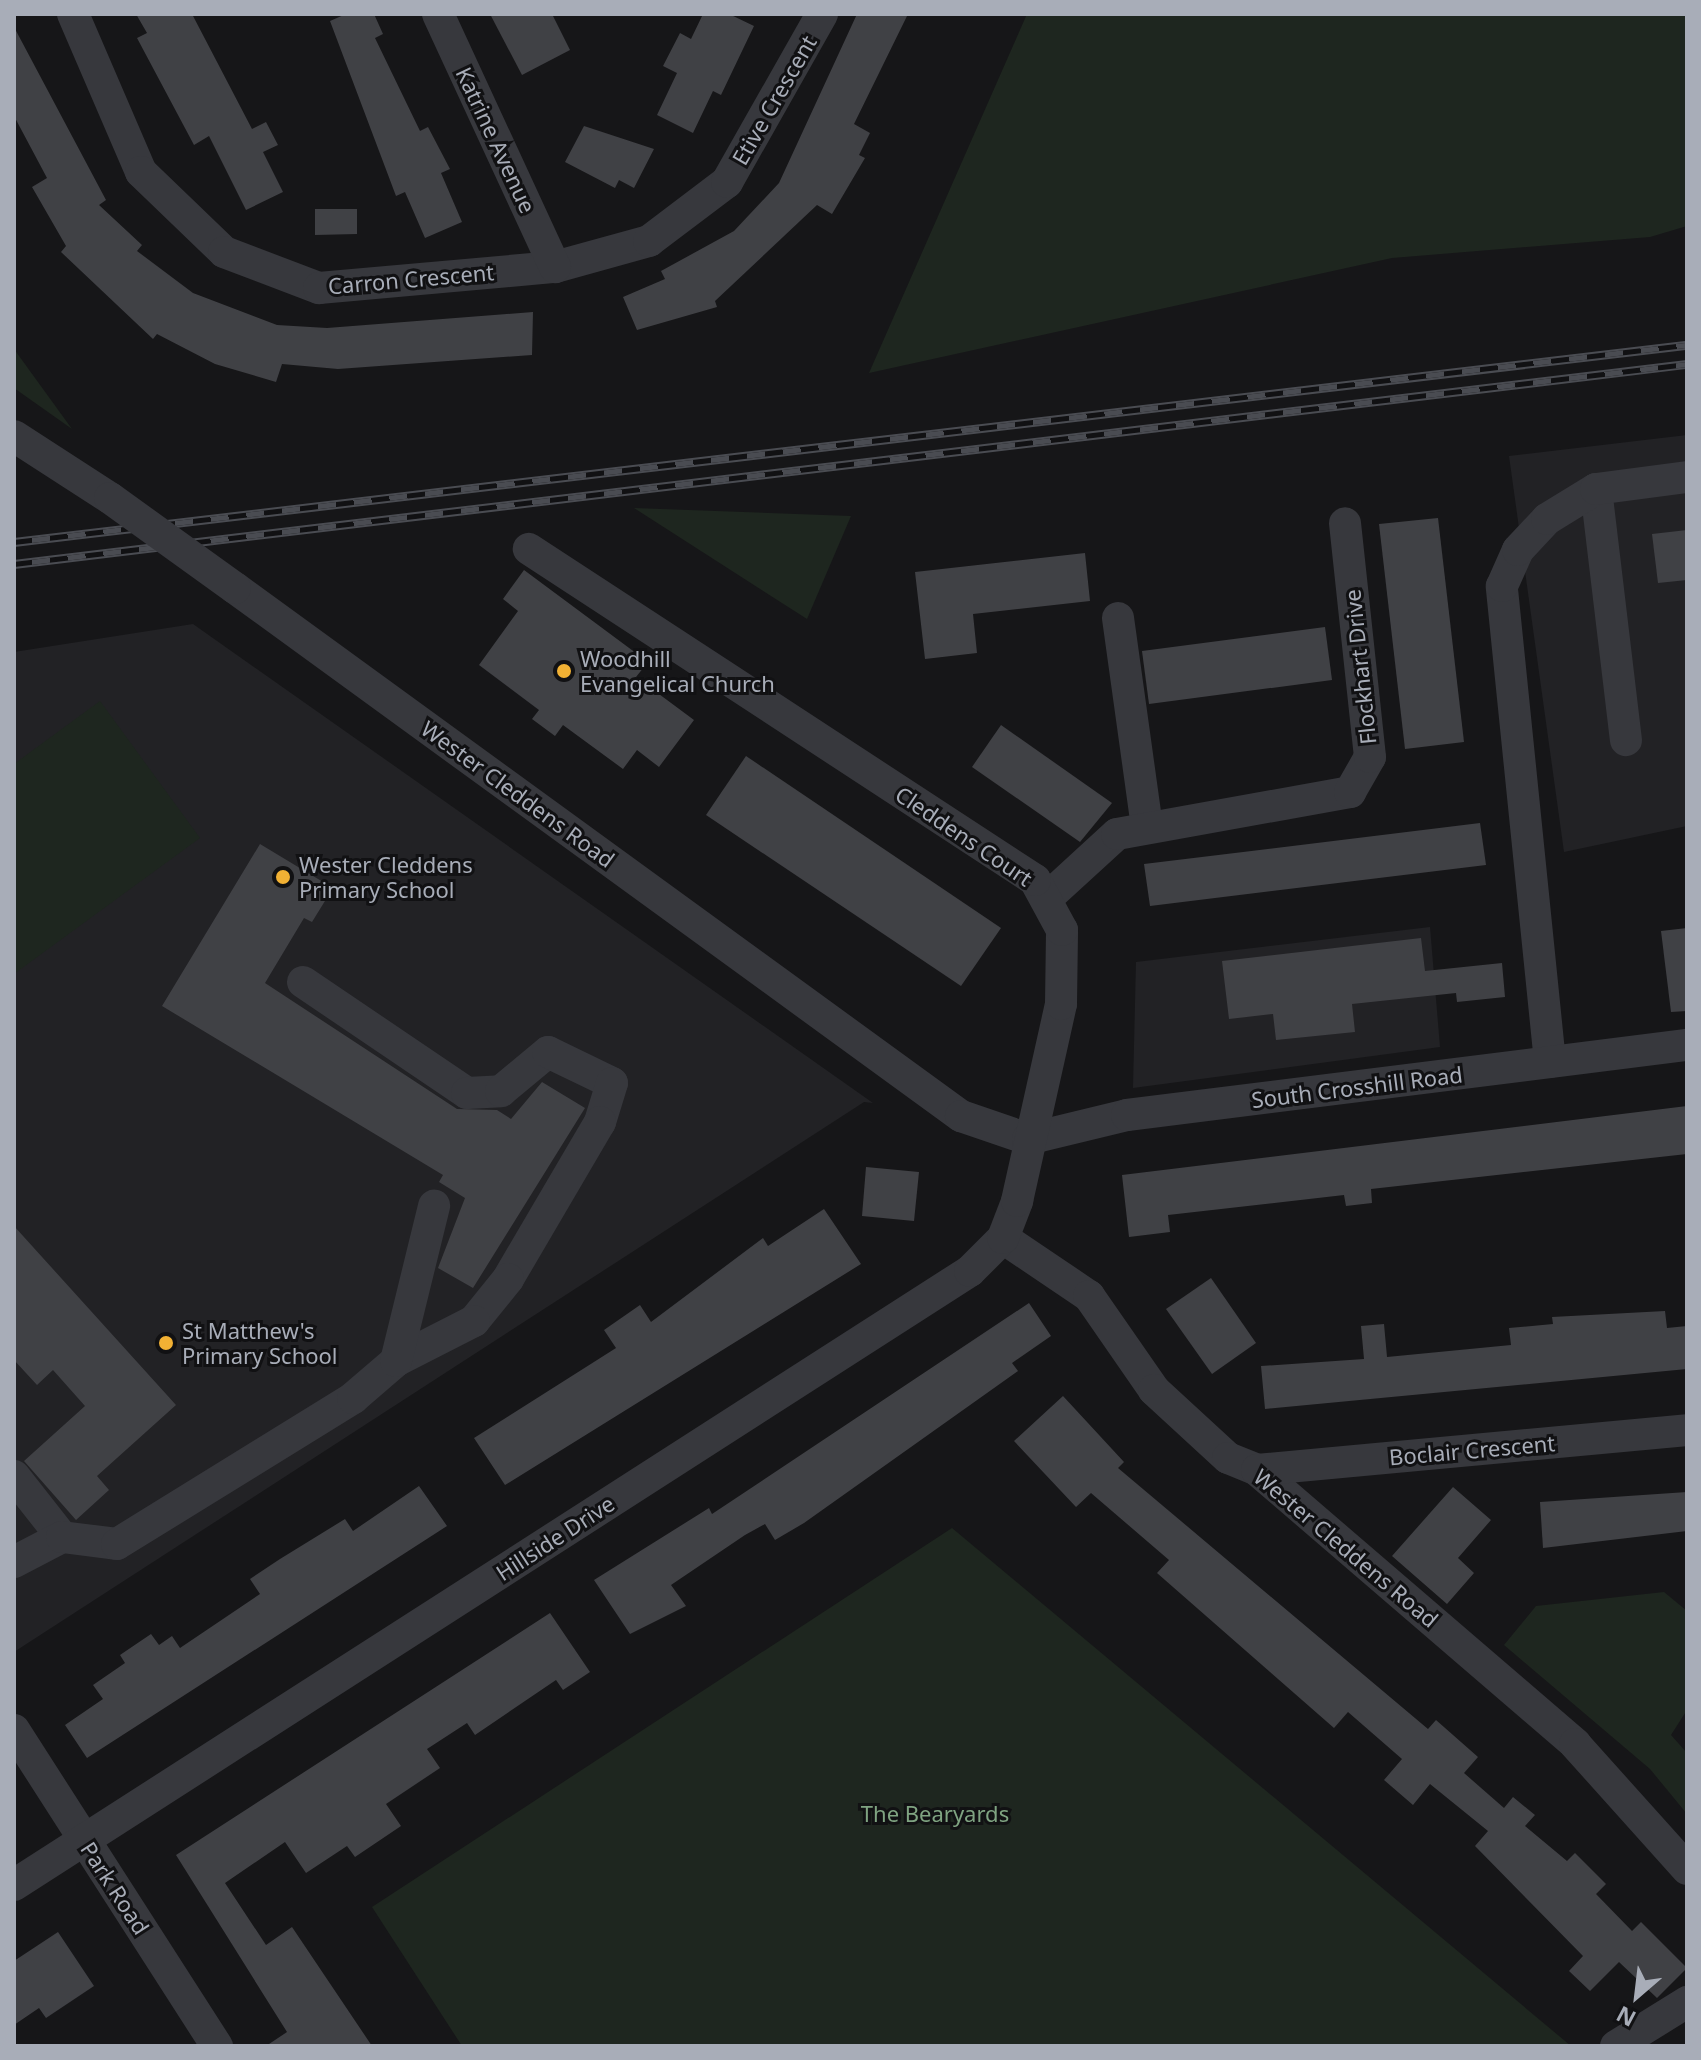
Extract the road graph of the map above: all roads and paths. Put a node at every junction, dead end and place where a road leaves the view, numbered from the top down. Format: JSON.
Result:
{"nodes":[{"id":1,"x":73,"y":14,"type":"edge"},
{"id":2,"x":438,"y":14,"type":"edge"},
{"id":3,"x":822,"y":14,"type":"edge"},
{"id":4,"x":555,"y":267,"type":"junction"},
{"id":5,"x":14,"y":436,"type":"edge"},
{"id":6,"x":1687,"y":477,"type":"edge"},
{"id":7,"x":1596,"y":489,"type":"junction"},
{"id":8,"x":1345,"y":523,"type":"dead end"},
{"id":9,"x":529,"y":549,"type":"dead end"},
{"id":10,"x":1118,"y":618,"type":"dead end"},
{"id":11,"x":1626,"y":740,"type":"dead end"},
{"id":12,"x":1147,"y":827,"type":"junction"},
{"id":13,"x":1046,"y":899,"type":"junction"},
{"id":14,"x":303,"y":982,"type":"dead end"},
{"id":15,"x":1687,"y":1045,"type":"edge"},
{"id":16,"x":1550,"y":1062,"type":"junction"},
{"id":17,"x":1028,"y":1139,"type":"junction"},
{"id":18,"x":434,"y":1206,"type":"dead end"},
{"id":19,"x":1003,"y":1238,"type":"junction"},
{"id":20,"x":396,"y":1361,"type":"junction"},
{"id":21,"x":1687,"y":1430,"type":"edge"},
{"id":22,"x":1257,"y":1470,"type":"junction"},
{"id":23,"x":14,"y":1476,"type":"edge"},
{"id":24,"x":62,"y":1537,"type":"junction"},
{"id":25,"x":14,"y":1562,"type":"edge"},
{"id":26,"x":14,"y":1730,"type":"edge"},
{"id":27,"x":84,"y":1840,"type":"junction"},
{"id":28,"x":1687,"y":1869,"type":"edge"},
{"id":29,"x":14,"y":1885,"type":"edge"},
{"id":30,"x":1687,"y":2002,"type":"edge"},
{"id":31,"x":217,"y":2046,"type":"edge"},
{"id":32,"x":1616,"y":2046,"type":"edge"}],
"edges":[{"from":1,"to":4,"type":"street","name":"Carron Crescent"},
{"from":2,"to":4,"type":"street","name":"Katrine Avenue"},
{"from":3,"to":4,"type":"street","name":"Etive Crescent"},
{"from":5,"to":17,"type":"street","name":"Wester Cleddens Road","bridge":true},
{"from":6,"to":7,"type":"street"},
{"from":7,"to":11,"type":"street"},
{"from":7,"to":16,"type":"street"},
{"from":8,"to":12,"type":"street","name":"Flockhart Drive"},
{"from":9,"to":13,"type":"street","name":"Cleddens Court"},
{"from":10,"to":12,"type":"street"},
{"from":12,"to":13,"type":"street","name":"Flockhart Drive"},
{"from":13,"to":17,"type":"street","name":"Cleddens Court"},
{"from":14,"to":20,"type":"street"},
{"from":15,"to":16,"type":"street","name":"South Crosshill Road"},
{"from":16,"to":17,"type":"street","name":"South Crosshill Road"},
{"from":17,"to":19,"type":"street"},
{"from":18,"to":20,"type":"street"},
{"from":19,"to":22,"type":"street","name":"Wester Cleddens Road"},
{"from":19,"to":27,"type":"street","name":"Hillside Drive"},
{"from":20,"to":24,"type":"street"},
{"from":21,"to":22,"type":"street","name":"Boclair Crescent"},
{"from":22,"to":28,"type":"street","name":"Wester Cleddens Road"},
{"from":23,"to":24,"type":"street"},
{"from":24,"to":25,"type":"street"},
{"from":26,"to":27,"type":"street","name":"Park Road"},
{"from":27,"to":29,"type":"street","name":"Hillside Drive"},
{"from":27,"to":31,"type":"street","name":"Park Road"},
{"from":30,"to":32,"type":"street"}]}
